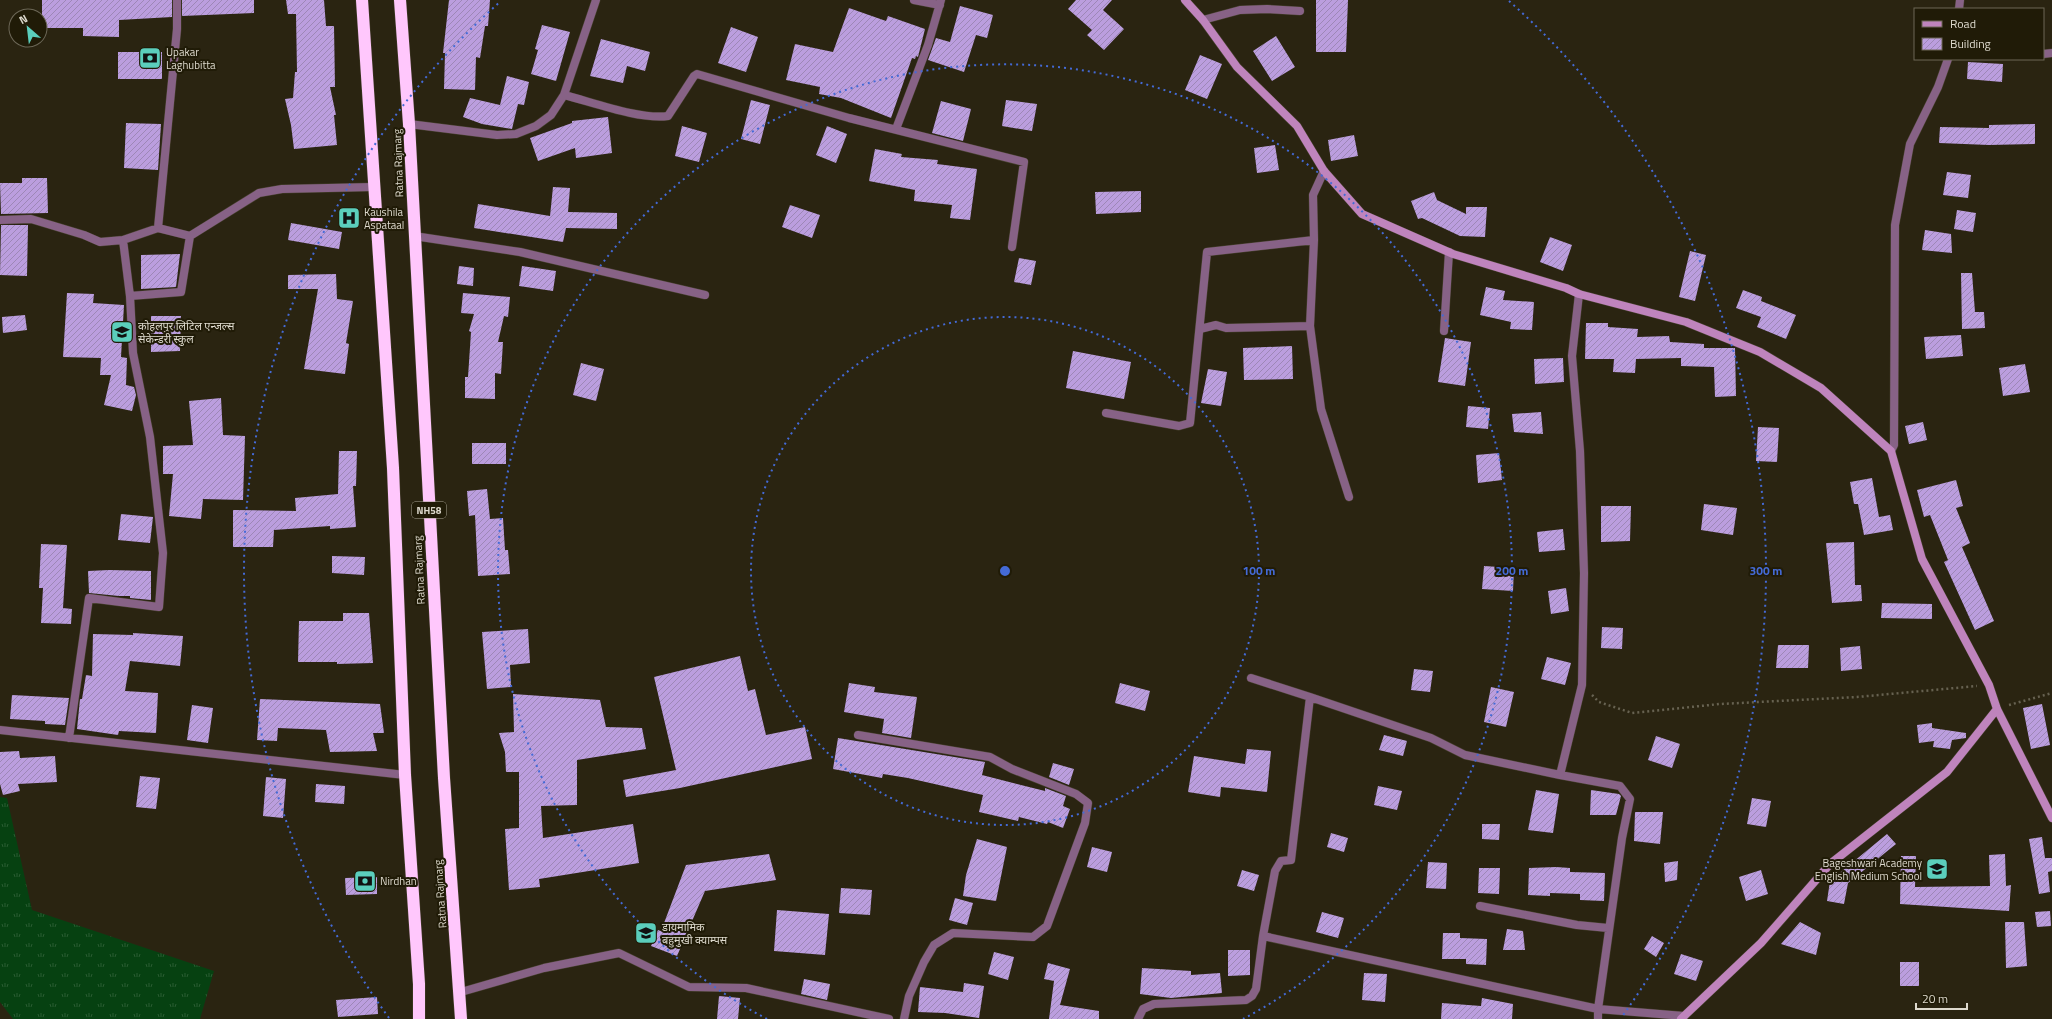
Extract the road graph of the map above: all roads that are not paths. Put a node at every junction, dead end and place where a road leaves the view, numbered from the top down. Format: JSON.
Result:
{"nodes":[{"id":1,"x":177,"y":0,"type":"edge"},
{"id":2,"x":362,"y":0,"type":"edge"},
{"id":3,"x":400,"y":0,"type":"edge"},
{"id":4,"x":596,"y":0,"type":"edge"},
{"id":5,"x":914,"y":0,"type":"edge"},
{"id":6,"x":1185,"y":0,"type":"edge"},
{"id":7,"x":941,"y":3,"type":"edge"},
{"id":8,"x":1300,"y":11,"type":"dead end"},
{"id":9,"x":1203,"y":20,"type":"junction"},
{"id":10,"x":1948,"y":60,"type":"edge"},
{"id":11,"x":564,"y":95,"type":"junction"},
{"id":12,"x":409,"y":124,"type":"junction"},
{"id":13,"x":896,"y":129,"type":"junction"},
{"id":14,"x":1324,"y":171,"type":"junction"},
{"id":15,"x":373,"y":186,"type":"junction"},
{"id":16,"x":0,"y":220,"type":"edge"},
{"id":17,"x":158,"y":228,"type":"junction"},
{"id":18,"x":190,"y":236,"type":"junction"},
{"id":19,"x":414,"y":236,"type":"junction"},
{"id":20,"x":123,"y":240,"type":"junction"},
{"id":21,"x":1314,"y":240,"type":"junction"},
{"id":22,"x":1012,"y":247,"type":"dead end"},
{"id":23,"x":1449,"y":252,"type":"junction"},
{"id":24,"x":1579,"y":294,"type":"junction"},
{"id":25,"x":705,"y":295,"type":"dead end"},
{"id":26,"x":130,"y":296,"type":"junction"},
{"id":27,"x":1310,"y":326,"type":"junction"},
{"id":28,"x":1200,"y":329,"type":"junction"},
{"id":29,"x":1444,"y":331,"type":"dead end"},
{"id":30,"x":1106,"y":413,"type":"dead end"},
{"id":31,"x":1891,"y":451,"type":"junction"},
{"id":32,"x":1349,"y":497,"type":"dead end"},
{"id":33,"x":1251,"y":678,"type":"dead end"},
{"id":34,"x":1310,"y":696,"type":"junction"},
{"id":35,"x":1997,"y":709,"type":"junction"},
{"id":36,"x":0,"y":730,"type":"edge"},
{"id":37,"x":858,"y":735,"type":"dead end"},
{"id":38,"x":69,"y":738,"type":"junction"},
{"id":39,"x":405,"y":775,"type":"junction"},
{"id":40,"x":1560,"y":775,"type":"junction"},
{"id":41,"x":2052,"y":818,"type":"edge"},
{"id":42,"x":1480,"y":906,"type":"dead end"},
{"id":43,"x":1608,"y":928,"type":"junction"},
{"id":44,"x":1262,"y":936,"type":"junction"},
{"id":45,"x":461,"y":992,"type":"junction"},
{"id":46,"x":1598,"y":1009,"type":"junction"},
{"id":47,"x":1682,"y":1018,"type":"edge"},
{"id":48,"x":419,"y":1019,"type":"edge"},
{"id":49,"x":461,"y":1019,"type":"edge"},
{"id":50,"x":889,"y":1019,"type":"edge"},
{"id":51,"x":904,"y":1019,"type":"edge"},
{"id":52,"x":1138,"y":1019,"type":"edge"},
{"id":53,"x":1598,"y":1019,"type":"edge"}],
"edges":[{"from":1,"to":17,"type":"street"},
{"from":2,"to":15,"type":"highway","name":"Ratna Rajmarg"},
{"from":3,"to":12,"type":"highway","name":"Ratna Rajmarg","number":"NH58"},
{"from":4,"to":11,"type":"street"},
{"from":5,"to":7,"type":"street"},
{"from":6,"to":9,"type":"street"},
{"from":7,"to":13,"type":"street"},
{"from":8,"to":9,"type":"street"},
{"from":9,"to":14,"type":"street"},
{"from":10,"to":31,"type":"street"},
{"from":11,"to":12,"type":"street"},
{"from":11,"to":13,"type":"street"},
{"from":12,"to":19,"type":"highway","name":"Ratna Rajmarg","number":"NH58"},
{"from":13,"to":22,"type":"street"},
{"from":14,"to":21,"type":"street"},
{"from":14,"to":23,"type":"street"},
{"from":15,"to":18,"type":"street"},
{"from":15,"to":39,"type":"highway","name":"Ratna Rajmarg"},
{"from":16,"to":20,"type":"street"},
{"from":17,"to":18,"type":"street"},
{"from":17,"to":20,"type":"street"},
{"from":18,"to":26,"type":"street"},
{"from":19,"to":25,"type":"street"},
{"from":19,"to":45,"type":"highway","name":"Ratna Rajmarg","number":"NH58"},
{"from":20,"to":26,"type":"street"},
{"from":21,"to":27,"type":"street"},
{"from":21,"to":28,"type":"street"},
{"from":23,"to":24,"type":"street"},
{"from":23,"to":29,"type":"street"},
{"from":24,"to":31,"type":"street"},
{"from":24,"to":40,"type":"street"},
{"from":26,"to":38,"type":"street"},
{"from":27,"to":28,"type":"street"},
{"from":27,"to":32,"type":"street"},
{"from":28,"to":30,"type":"street"},
{"from":31,"to":35,"type":"street"},
{"from":33,"to":34,"type":"street"},
{"from":34,"to":40,"type":"street"},
{"from":34,"to":44,"type":"street"},
{"from":35,"to":41,"type":"street"},
{"from":35,"to":47,"type":"street"},
{"from":36,"to":38,"type":"street"},
{"from":37,"to":51,"type":"street"},
{"from":38,"to":39,"type":"street"},
{"from":39,"to":48,"type":"highway","name":"Ratna Rajmarg"},
{"from":40,"to":43,"type":"street"},
{"from":42,"to":43,"type":"street"},
{"from":43,"to":46,"type":"street"},
{"from":44,"to":46,"type":"street"},
{"from":44,"to":52,"type":"street"},
{"from":45,"to":49,"type":"highway","name":"Ratna Rajmarg","number":"NH58"},
{"from":45,"to":50,"type":"street"},
{"from":46,"to":47,"type":"street"},
{"from":46,"to":53,"type":"street"}]}
